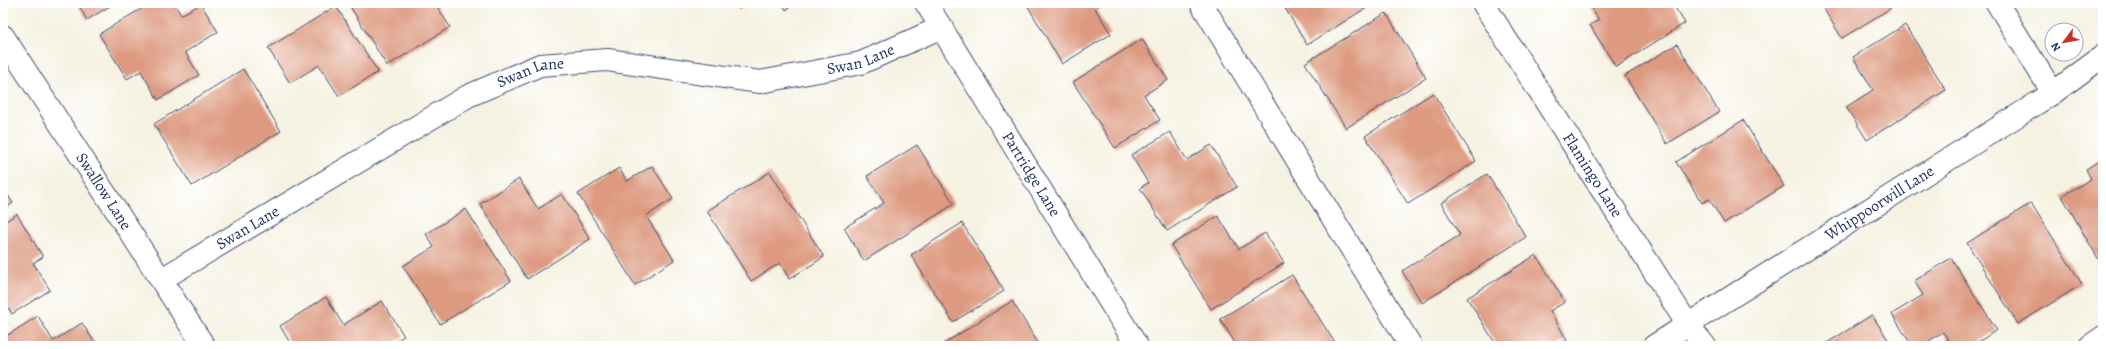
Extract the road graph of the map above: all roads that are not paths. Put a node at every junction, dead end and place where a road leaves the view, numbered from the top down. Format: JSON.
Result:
{"nodes":[{"id":1,"x":926,"y":3,"type":"edge"},
{"id":2,"x":1201,"y":3,"type":"edge"},
{"id":3,"x":1483,"y":3,"type":"edge"},
{"id":4,"x":1997,"y":3,"type":"edge"},
{"id":5,"x":942,"y":28,"type":"junction"},
{"id":6,"x":3,"y":36,"type":"edge"},
{"id":7,"x":2103,"y":56,"type":"edge"},
{"id":8,"x":2053,"y":93,"type":"junction"},
{"id":9,"x":162,"y":279,"type":"junction"},
{"id":10,"x":1688,"y":325,"type":"junction"},
{"id":11,"x":2103,"y":337,"type":"edge"},
{"id":12,"x":204,"y":346,"type":"edge"},
{"id":13,"x":1137,"y":346,"type":"edge"},
{"id":14,"x":1411,"y":346,"type":"edge"},
{"id":15,"x":1654,"y":346,"type":"edge"},
{"id":16,"x":1705,"y":346,"type":"edge"},
{"id":17,"x":2090,"y":346,"type":"edge"}],
"edges":[{"from":1,"to":5,"type":"street","name":"Partridge Lane"},
{"from":2,"to":14,"type":"street"},
{"from":3,"to":10,"type":"street","name":"Flamingo Lane"},
{"from":4,"to":8,"type":"street"},
{"from":5,"to":9,"type":"street","name":"Swan Lane"},
{"from":5,"to":13,"type":"street","name":"Partridge Lane"},
{"from":6,"to":9,"type":"street","name":"Swallow Lane"},
{"from":7,"to":8,"type":"street","name":"Whippoorwill Lane"},
{"from":8,"to":10,"type":"street","name":"Whippoorwill Lane"},
{"from":9,"to":12,"type":"street","name":"Swallow Lane"},
{"from":10,"to":15,"type":"street","name":"Whippoorwill Lane"},
{"from":10,"to":16,"type":"street","name":"Flamingo Lane"},
{"from":11,"to":17,"type":"street"}]}
